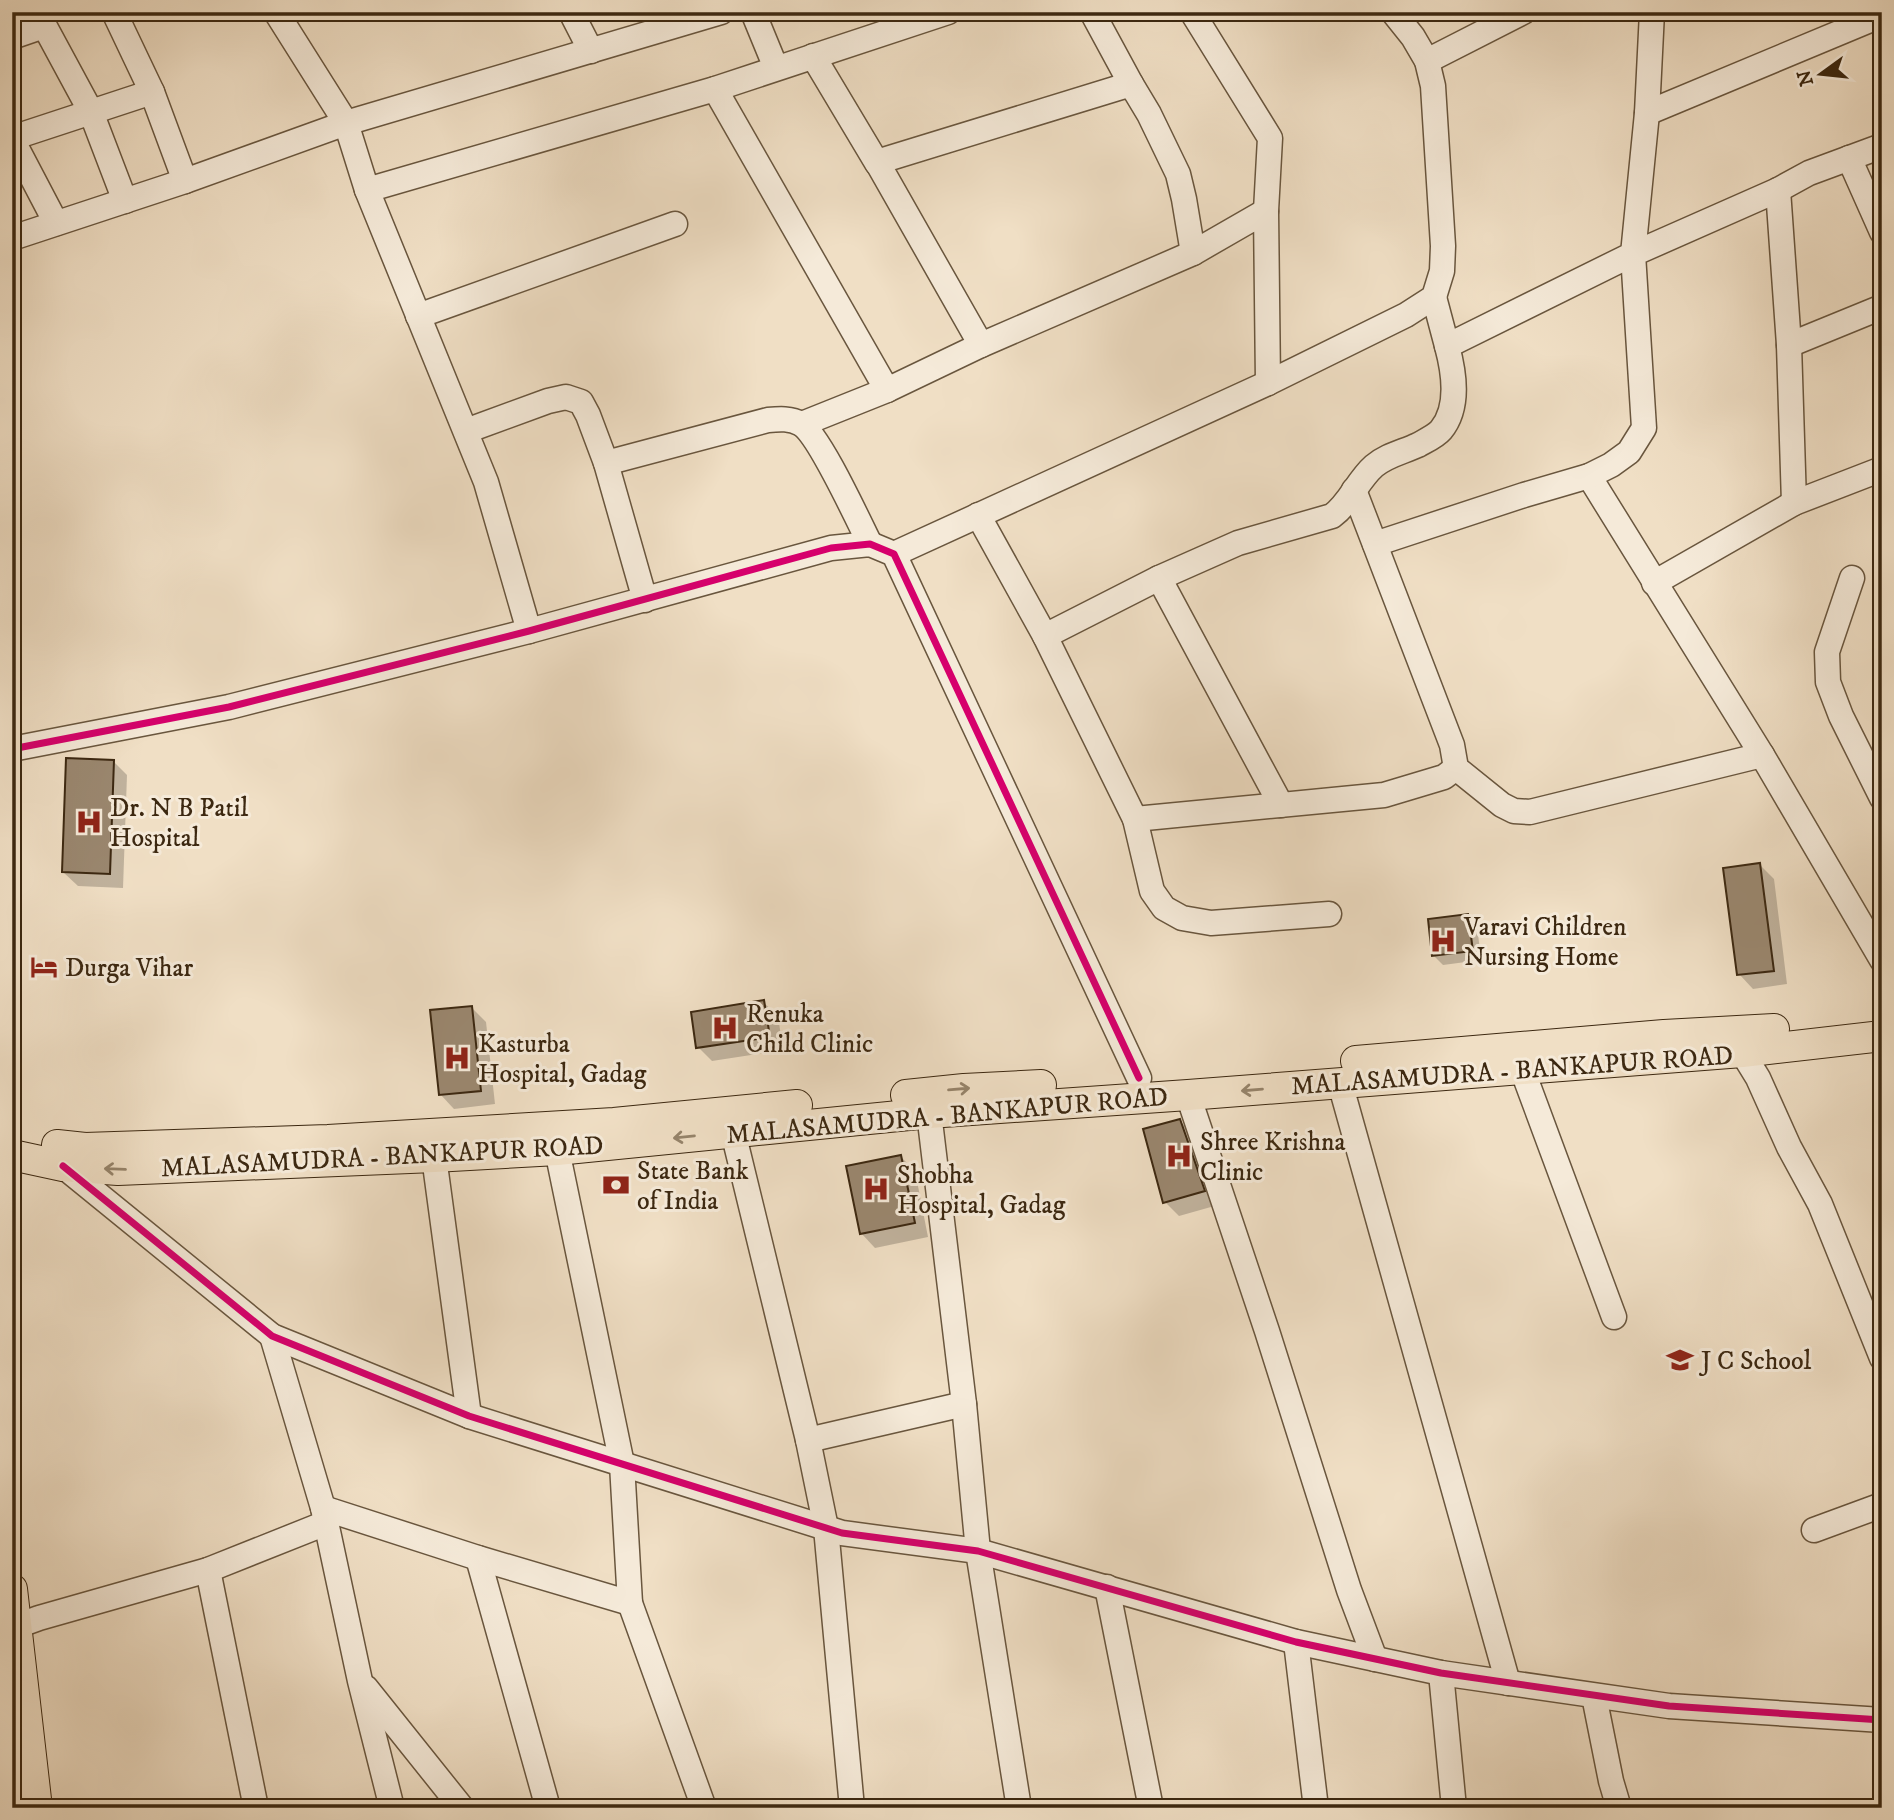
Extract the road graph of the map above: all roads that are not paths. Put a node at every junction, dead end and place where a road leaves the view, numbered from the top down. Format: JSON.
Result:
{"nodes":[{"id":1,"x":114,"y":12,"type":"edge"},
{"id":2,"x":276,"y":12,"type":"edge"},
{"id":3,"x":571,"y":12,"type":"edge"},
{"id":4,"x":721,"y":12,"type":"edge"},
{"id":5,"x":753,"y":12,"type":"edge"},
{"id":6,"x":948,"y":12,"type":"edge"},
{"id":7,"x":1092,"y":12,"type":"edge"},
{"id":8,"x":1192,"y":12,"type":"edge"},
{"id":9,"x":1394,"y":12,"type":"edge"},
{"id":10,"x":1523,"y":12,"type":"edge"},
{"id":11,"x":1652,"y":12,"type":"edge"},
{"id":12,"x":1882,"y":15,"type":"edge"},
{"id":13,"x":41,"y":19,"type":"edge"},
{"id":14,"x":12,"y":37,"type":"edge"},
{"id":15,"x":591,"y":51,"type":"junction"},
{"id":16,"x":813,"y":56,"type":"junction"},
{"id":17,"x":1427,"y":61,"type":"junction"},
{"id":18,"x":776,"y":68,"type":"junction"},
{"id":19,"x":1131,"y":84,"type":"junction"},
{"id":20,"x":715,"y":89,"type":"junction"},
{"id":21,"x":152,"y":92,"type":"junction"},
{"id":22,"x":90,"y":112,"type":"junction"},
{"id":23,"x":1647,"y":113,"type":"junction"},
{"id":24,"x":346,"y":123,"type":"junction"},
{"id":25,"x":12,"y":139,"type":"edge"},
{"id":26,"x":1882,"y":146,"type":"edge"},
{"id":27,"x":1849,"y":158,"type":"junction"},
{"id":28,"x":877,"y":163,"type":"junction"},
{"id":29,"x":185,"y":181,"type":"junction"},
{"id":30,"x":367,"y":190,"type":"junction"},
{"id":31,"x":1778,"y":190,"type":"junction"},
{"id":32,"x":125,"y":201,"type":"junction"},
{"id":33,"x":1266,"y":211,"type":"junction"},
{"id":34,"x":56,"y":223,"type":"junction"},
{"id":35,"x":675,"y":224,"type":"dead end"},
{"id":36,"x":1882,"y":232,"type":"edge"},
{"id":37,"x":12,"y":238,"type":"edge"},
{"id":38,"x":1193,"y":253,"type":"junction"},
{"id":39,"x":1633,"y":254,"type":"junction"},
{"id":40,"x":1434,"y":297,"type":"junction"},
{"id":41,"x":1882,"y":307,"type":"edge"},
{"id":42,"x":418,"y":316,"type":"junction"},
{"id":43,"x":981,"y":345,"type":"junction"},
{"id":44,"x":1789,"y":345,"type":"junction"},
{"id":45,"x":1447,"y":346,"type":"junction"},
{"id":46,"x":1268,"y":383,"type":"junction"},
{"id":47,"x":887,"y":390,"type":"junction"},
{"id":48,"x":802,"y":424,"type":"junction"},
{"id":49,"x":466,"y":431,"type":"junction"},
{"id":50,"x":606,"y":463,"type":"junction"},
{"id":51,"x":1882,"y":469,"type":"edge"},
{"id":52,"x":1589,"y":476,"type":"junction"},
{"id":53,"x":1354,"y":490,"type":"junction"},
{"id":54,"x":1794,"y":503,"type":"junction"},
{"id":55,"x":978,"y":515,"type":"junction"},
{"id":56,"x":870,"y":544,"type":"junction"},
{"id":57,"x":1375,"y":544,"type":"junction"},
{"id":58,"x":894,"y":554,"type":"junction"},
{"id":59,"x":1159,"y":578,"type":"junction"},
{"id":60,"x":1852,"y":578,"type":"dead end"},
{"id":61,"x":1654,"y":583,"type":"junction"},
{"id":62,"x":645,"y":600,"type":"junction"},
{"id":63,"x":529,"y":631,"type":"junction"},
{"id":64,"x":1045,"y":636,"type":"junction"},
{"id":65,"x":12,"y":750,"type":"edge"},
{"id":66,"x":1762,"y":755,"type":"junction"},
{"id":67,"x":1456,"y":768,"type":"junction"},
{"id":68,"x":1880,"y":792,"type":"edge"},
{"id":69,"x":1280,"y":805,"type":"junction"},
{"id":70,"x":1135,"y":819,"type":"junction"},
{"id":71,"x":1329,"y":914,"type":"dead end"},
{"id":72,"x":1882,"y":960,"type":"edge"},
{"id":73,"x":1882,"y":1018,"type":"edge"},
{"id":74,"x":1882,"y":1036,"type":"edge"},
{"id":75,"x":1742,"y":1052,"type":"junction"},
{"id":76,"x":1522,"y":1069,"type":"junction"},
{"id":77,"x":1139,"y":1078,"type":"junction"},
{"id":78,"x":1340,"y":1083,"type":"junction"},
{"id":79,"x":1188,"y":1095,"type":"junction"},
{"id":80,"x":929,"y":1113,"type":"junction"},
{"id":81,"x":733,"y":1132,"type":"junction"},
{"id":82,"x":12,"y":1137,"type":"edge"},
{"id":83,"x":557,"y":1150,"type":"junction"},
{"id":84,"x":12,"y":1156,"type":"edge"},
{"id":85,"x":434,"y":1157,"type":"junction"},
{"id":86,"x":63,"y":1166,"type":"junction"},
{"id":87,"x":1614,"y":1317,"type":"dead end"},
{"id":88,"x":272,"y":1336,"type":"junction"},
{"id":89,"x":1879,"y":1343,"type":"edge"},
{"id":90,"x":964,"y":1404,"type":"junction"},
{"id":91,"x":469,"y":1416,"type":"junction"},
{"id":92,"x":808,"y":1440,"type":"junction"},
{"id":93,"x":622,"y":1464,"type":"junction"},
{"id":94,"x":1882,"y":1505,"type":"edge"},
{"id":95,"x":324,"y":1515,"type":"junction"},
{"id":96,"x":826,"y":1528,"type":"junction"},
{"id":97,"x":1814,"y":1530,"type":"dead end"},
{"id":98,"x":978,"y":1551,"type":"junction"},
{"id":99,"x":478,"y":1559,"type":"junction"},
{"id":100,"x":208,"y":1570,"type":"junction"},
{"id":101,"x":1107,"y":1587,"type":"junction"},
{"id":102,"x":12,"y":1589,"type":"edge"},
{"id":103,"x":630,"y":1603,"type":"junction"},
{"id":104,"x":17,"y":1626,"type":"junction"},
{"id":105,"x":1296,"y":1642,"type":"junction"},
{"id":106,"x":1375,"y":1659,"type":"junction"},
{"id":107,"x":1441,"y":1673,"type":"junction"},
{"id":108,"x":360,"y":1681,"type":"junction"},
{"id":109,"x":1508,"y":1683,"type":"junction"},
{"id":110,"x":1594,"y":1696,"type":"junction"},
{"id":111,"x":1882,"y":1720,"type":"edge"},
{"id":112,"x":12,"y":1801,"type":"edge"},
{"id":113,"x":13,"y":1808,"type":"edge"},
{"id":114,"x":37,"y":1808,"type":"edge"},
{"id":115,"x":256,"y":1808,"type":"edge"},
{"id":116,"x":392,"y":1808,"type":"edge"},
{"id":117,"x":462,"y":1808,"type":"edge"},
{"id":118,"x":548,"y":1808,"type":"edge"},
{"id":119,"x":704,"y":1808,"type":"edge"},
{"id":120,"x":852,"y":1808,"type":"edge"},
{"id":121,"x":1019,"y":1808,"type":"edge"},
{"id":122,"x":1152,"y":1808,"type":"edge"},
{"id":123,"x":1316,"y":1808,"type":"edge"},
{"id":124,"x":1454,"y":1808,"type":"edge"},
{"id":125,"x":1619,"y":1808,"type":"edge"}],
"edges":[{"from":1,"to":21,"type":"street"},
{"from":2,"to":24,"type":"street"},
{"from":3,"to":15,"type":"street"},
{"from":4,"to":15,"type":"street"},
{"from":5,"to":18,"type":"street"},
{"from":6,"to":16,"type":"street"},
{"from":7,"to":19,"type":"street"},
{"from":8,"to":33,"type":"street"},
{"from":9,"to":17,"type":"street"},
{"from":10,"to":17,"type":"street"},
{"from":11,"to":23,"type":"street"},
{"from":12,"to":23,"type":"street"},
{"from":13,"to":14,"type":"street"},
{"from":13,"to":22,"type":"street"},
{"from":15,"to":24,"type":"street"},
{"from":16,"to":18,"type":"street"},
{"from":16,"to":28,"type":"street"},
{"from":17,"to":40,"type":"street"},
{"from":18,"to":20,"type":"street"},
{"from":19,"to":28,"type":"street"},
{"from":19,"to":38,"type":"street"},
{"from":20,"to":30,"type":"street"},
{"from":20,"to":47,"type":"street"},
{"from":21,"to":22,"type":"street"},
{"from":21,"to":29,"type":"street"},
{"from":22,"to":25,"type":"street"},
{"from":22,"to":32,"type":"street"},
{"from":23,"to":39,"type":"street"},
{"from":24,"to":29,"type":"street"},
{"from":24,"to":30,"type":"street"},
{"from":25,"to":34,"type":"street"},
{"from":26,"to":27,"type":"street"},
{"from":27,"to":31,"type":"street"},
{"from":27,"to":36,"type":"street"},
{"from":28,"to":43,"type":"street"},
{"from":29,"to":32,"type":"street"},
{"from":30,"to":42,"type":"street"},
{"from":31,"to":39,"type":"street"},
{"from":31,"to":44,"type":"street"},
{"from":32,"to":34,"type":"street"},
{"from":33,"to":38,"type":"street"},
{"from":33,"to":46,"type":"street"},
{"from":34,"to":37,"type":"street"},
{"from":35,"to":42,"type":"street"},
{"from":38,"to":43,"type":"street"},
{"from":39,"to":45,"type":"street"},
{"from":39,"to":52,"type":"street"},
{"from":40,"to":45,"type":"street"},
{"from":40,"to":46,"type":"street"},
{"from":41,"to":44,"type":"street"},
{"from":42,"to":49,"type":"street"},
{"from":43,"to":47,"type":"street"},
{"from":44,"to":54,"type":"street"},
{"from":45,"to":53,"type":"street"},
{"from":46,"to":55,"type":"street"},
{"from":47,"to":48,"type":"street"},
{"from":48,"to":50,"type":"street"},
{"from":48,"to":56,"type":"street"},
{"from":49,"to":50,"type":"street"},
{"from":49,"to":63,"type":"street"},
{"from":50,"to":62,"type":"street"},
{"from":51,"to":54,"type":"street"},
{"from":52,"to":57,"type":"street"},
{"from":52,"to":61,"type":"street"},
{"from":53,"to":57,"type":"street"},
{"from":53,"to":59,"type":"street"},
{"from":54,"to":61,"type":"street"},
{"from":55,"to":58,"type":"street"},
{"from":55,"to":64,"type":"street"},
{"from":56,"to":58,"type":"street"},
{"from":56,"to":62,"type":"street"},
{"from":57,"to":67,"type":"street"},
{"from":58,"to":77,"type":"street"},
{"from":59,"to":64,"type":"street"},
{"from":59,"to":69,"type":"street"},
{"from":60,"to":68,"type":"street"},
{"from":61,"to":66,"type":"street"},
{"from":62,"to":63,"type":"street"},
{"from":63,"to":65,"type":"street"},
{"from":64,"to":70,"type":"street"},
{"from":66,"to":67,"type":"street"},
{"from":66,"to":72,"type":"street"},
{"from":67,"to":69,"type":"street"},
{"from":69,"to":70,"type":"street"},
{"from":70,"to":71,"type":"street"},
{"from":73,"to":77,"type":"main road"},
{"from":74,"to":75,"type":"main road","name":"MALASAMUDRA - BANKAPUR ROAD"},
{"from":75,"to":76,"type":"main road","name":"MALASAMUDRA - BANKAPUR ROAD"},
{"from":75,"to":89,"type":"street"},
{"from":76,"to":78,"type":"main road","name":"MALASAMUDRA - BANKAPUR ROAD"},
{"from":76,"to":87,"type":"street"},
{"from":82,"to":77,"type":"main road","one_way":true},
{"from":78,"to":79,"type":"main road","name":"MALASAMUDRA - BANKAPUR ROAD","one_way":true},
{"from":78,"to":109,"type":"street"},
{"from":79,"to":80,"type":"main road","name":"MALASAMUDRA - BANKAPUR ROAD"},
{"from":79,"to":106,"type":"street"},
{"from":80,"to":81,"type":"main road","name":"MALASAMUDRA - BANKAPUR ROAD"},
{"from":80,"to":90,"type":"street"},
{"from":81,"to":83,"type":"main road","name":"MALASAMUDRA - BANKAPUR ROAD","one_way":true},
{"from":81,"to":92,"type":"street"},
{"from":83,"to":85,"type":"main road","name":"MALASAMUDRA - BANKAPUR ROAD"},
{"from":83,"to":93,"type":"street"},
{"from":84,"to":86,"type":"main road","name":"MALASAMUDRA - BANKAPUR ROAD"},
{"from":85,"to":86,"type":"main road","name":"MALASAMUDRA - BANKAPUR ROAD","one_way":true},
{"from":85,"to":91,"type":"street"},
{"from":86,"to":88,"type":"street"},
{"from":88,"to":91,"type":"street"},
{"from":88,"to":95,"type":"street"},
{"from":90,"to":92,"type":"street"},
{"from":90,"to":98,"type":"street"},
{"from":91,"to":93,"type":"street"},
{"from":92,"to":96,"type":"street"},
{"from":93,"to":96,"type":"street"},
{"from":93,"to":103,"type":"street"},
{"from":94,"to":97,"type":"street"},
{"from":95,"to":99,"type":"street"},
{"from":95,"to":100,"type":"street"},
{"from":95,"to":108,"type":"street"},
{"from":96,"to":98,"type":"street"},
{"from":96,"to":120,"type":"street"},
{"from":98,"to":101,"type":"street"},
{"from":98,"to":121,"type":"street"},
{"from":99,"to":103,"type":"street"},
{"from":99,"to":118,"type":"street"},
{"from":100,"to":104,"type":"street"},
{"from":100,"to":115,"type":"street"},
{"from":101,"to":105,"type":"street"},
{"from":101,"to":122,"type":"street"},
{"from":102,"to":104,"type":"main road"},
{"from":103,"to":119,"type":"street"},
{"from":104,"to":114,"type":"main road"},
{"from":105,"to":106,"type":"street"},
{"from":105,"to":123,"type":"street"},
{"from":106,"to":107,"type":"street"},
{"from":107,"to":109,"type":"street"},
{"from":107,"to":124,"type":"street"},
{"from":108,"to":116,"type":"street"},
{"from":108,"to":117,"type":"street"},
{"from":109,"to":110,"type":"street"},
{"from":110,"to":111,"type":"street"},
{"from":110,"to":125,"type":"street"},
{"from":112,"to":113,"type":"main road"}]}
